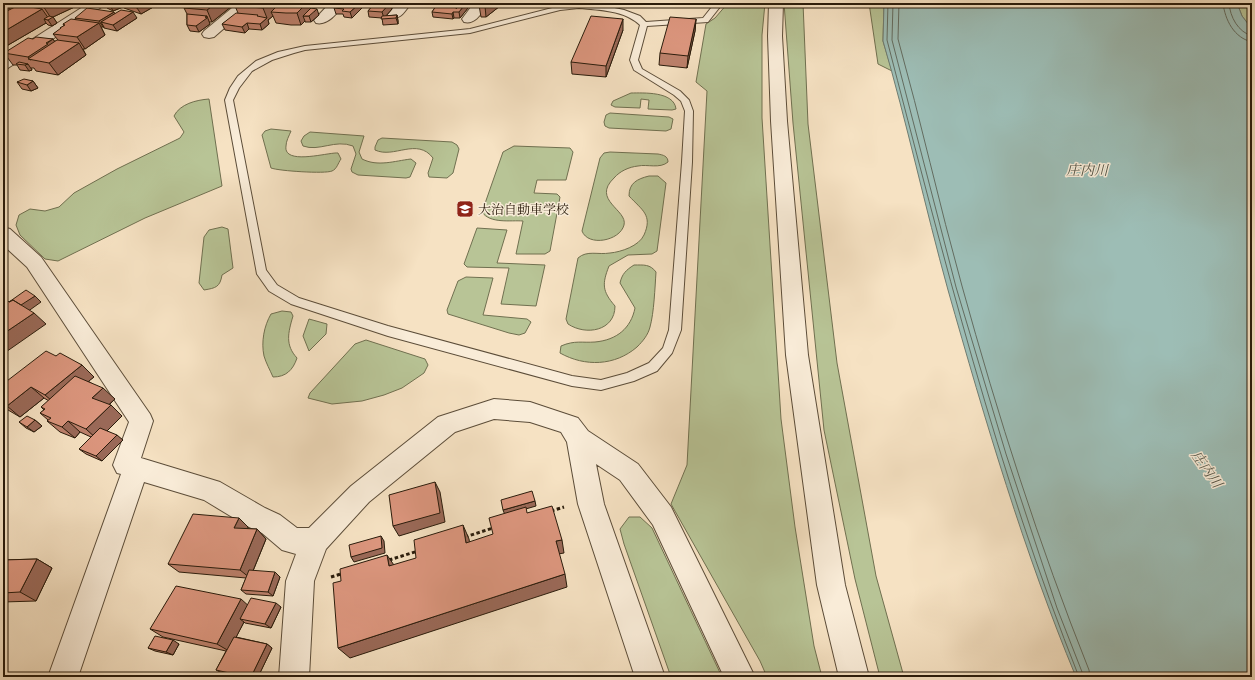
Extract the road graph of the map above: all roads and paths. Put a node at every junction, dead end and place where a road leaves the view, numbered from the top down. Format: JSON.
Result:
{"nodes":[{"id":1,"x":98,"y":3,"type":"edge"},
{"id":2,"x":246,"y":3,"type":"edge"},
{"id":3,"x":338,"y":3,"type":"edge"},
{"id":4,"x":404,"y":3,"type":"edge"},
{"id":5,"x":481,"y":3,"type":"edge"},
{"id":6,"x":719,"y":3,"type":"edge"},
{"id":7,"x":776,"y":3,"type":"edge"},
{"id":8,"x":394,"y":15,"type":"edge"},
{"id":9,"x":321,"y":20,"type":"dead end"},
{"id":10,"x":469,"y":20,"type":"dead end"},
{"id":11,"x":644,"y":24,"type":"junction"},
{"id":12,"x":209,"y":34,"type":"dead end"},
{"id":13,"x":3,"y":65,"type":"edge"},
{"id":14,"x":3,"y":234,"type":"edge"},
{"id":15,"x":579,"y":438,"type":"junction"},
{"id":16,"x":136,"y":467,"type":"junction"},
{"id":17,"x":569,"y":506,"type":"dead end"},
{"id":18,"x":546,"y":512,"type":"edge"},
{"id":19,"x":501,"y":526,"type":"edge"},
{"id":20,"x":463,"y":537,"type":"edge"},
{"id":21,"x":314,"y":542,"type":"junction"},
{"id":22,"x":425,"y":549,"type":"edge"},
{"id":23,"x":387,"y":560,"type":"edge"},
{"id":24,"x":350,"y":572,"type":"edge"},
{"id":25,"x":327,"y":578,"type":"dead end"},
{"id":26,"x":63,"y":677,"type":"edge"},
{"id":27,"x":294,"y":677,"type":"edge"},
{"id":28,"x":650,"y":677,"type":"edge"},
{"id":29,"x":740,"y":677,"type":"edge"},
{"id":30,"x":854,"y":677,"type":"edge"}],
"edges":[{"from":1,"to":13,"type":"street"},
{"from":2,"to":12,"type":"street"},
{"from":3,"to":9,"type":"street"},
{"from":4,"to":8,"type":"street"},
{"from":5,"to":10,"type":"street"},
{"from":6,"to":11,"type":"lane"},
{"from":7,"to":30,"type":"street"},
{"from":11,"to":11,"type":"lane"},
{"from":14,"to":16,"type":"street"},
{"from":15,"to":21,"type":"street"},
{"from":15,"to":28,"type":"street"},
{"from":15,"to":29,"type":"street"},
{"from":16,"to":21,"type":"street"},
{"from":16,"to":26,"type":"street"},
{"from":17,"to":18,"type":"path"},
{"from":19,"to":20,"type":"path"},
{"from":21,"to":27,"type":"street"},
{"from":22,"to":23,"type":"path"},
{"from":24,"to":25,"type":"path"}]}
